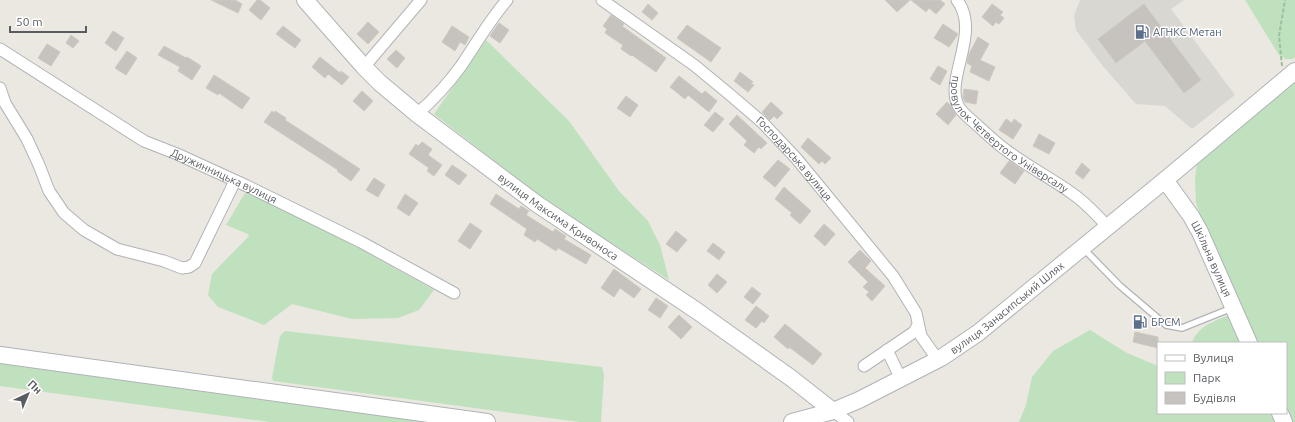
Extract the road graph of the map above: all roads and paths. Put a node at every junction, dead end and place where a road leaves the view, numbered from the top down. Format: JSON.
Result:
{"nodes":[{"id":1,"x":305,"y":0,"type":"edge"},
{"id":2,"x":421,"y":0,"type":"edge"},
{"id":3,"x":507,"y":0,"type":"edge"},
{"id":4,"x":602,"y":0,"type":"edge"},
{"id":5,"x":957,"y":0,"type":"edge"},
{"id":6,"x":1285,"y":0,"type":"edge"},
{"id":7,"x":0,"y":49,"type":"edge"},
{"id":8,"x":364,"y":68,"type":"junction"},
{"id":9,"x":1289,"y":76,"type":"edge"},
{"id":10,"x":0,"y":88,"type":"edge"},
{"id":11,"x":417,"y":114,"type":"junction"},
{"id":12,"x":1165,"y":180,"type":"junction"},
{"id":13,"x":235,"y":181,"type":"junction"},
{"id":14,"x":1108,"y":228,"type":"junction"},
{"id":15,"x":1083,"y":248,"type":"junction"},
{"id":16,"x":454,"y":293,"type":"dead end"},
{"id":17,"x":1234,"y":308,"type":"junction"},
{"id":18,"x":918,"y":325,"type":"junction"},
{"id":19,"x":1249,"y":342,"type":"edge"},
{"id":20,"x":887,"y":350,"type":"junction"},
{"id":21,"x":0,"y":355,"type":"edge"},
{"id":22,"x":938,"y":360,"type":"junction"},
{"id":23,"x":864,"y":366,"type":"dead end"},
{"id":24,"x":901,"y":379,"type":"junction"},
{"id":25,"x":833,"y":411,"type":"junction"},
{"id":26,"x":487,"y":422,"type":"edge"},
{"id":27,"x":792,"y":422,"type":"edge"},
{"id":28,"x":848,"y":422,"type":"edge"}],
"edges":[{"from":1,"to":8,"type":"main road","name":"вулиця Максима Кривоноса"},
{"from":2,"to":8,"type":"street"},
{"from":3,"to":11,"type":"street"},
{"from":4,"to":18,"type":"street","name":"Господарська вулиця"},
{"from":5,"to":14,"type":"street","name":"провулок Четвертого Універсалу"},
{"from":6,"to":9,"type":"path"},
{"from":7,"to":13,"type":"street","name":"Дружинницька вулиця"},
{"from":8,"to":11,"type":"main road","name":"вулиця Максима Кривоноса"},
{"from":9,"to":12,"type":"main road","name":"вулиця Занасипський Шлях"},
{"from":10,"to":13,"type":"street"},
{"from":11,"to":25,"type":"main road","name":"вулиця Максима Кривоноса"},
{"from":12,"to":14,"type":"main road","name":"вулиця Занасипський Шлях"},
{"from":12,"to":17,"type":"main road","name":"Шкільна вулиця"},
{"from":13,"to":16,"type":"street","name":"Дружинницька вулиця"},
{"from":14,"to":15,"type":"main road","name":"вулиця Занасипський Шлях"},
{"from":15,"to":17,"type":"lane"},
{"from":15,"to":22,"type":"main road","name":"вулиця Занасипський Шлях"},
{"from":17,"to":19,"type":"main road","name":"Шкільна вулиця"},
{"from":18,"to":20,"type":"street"},
{"from":18,"to":22,"type":"street","name":"Господарська вулиця"},
{"from":20,"to":23,"type":"street"},
{"from":20,"to":24,"type":"street"},
{"from":21,"to":26,"type":"main road"},
{"from":22,"to":24,"type":"main road","name":"вулиця Занасипський Шлях"},
{"from":24,"to":25,"type":"main road","name":"вулиця Занасипський Шлях"},
{"from":25,"to":27,"type":"main road","name":"вулиця Занасипський Шлях"},
{"from":25,"to":28,"type":"street"}]}
